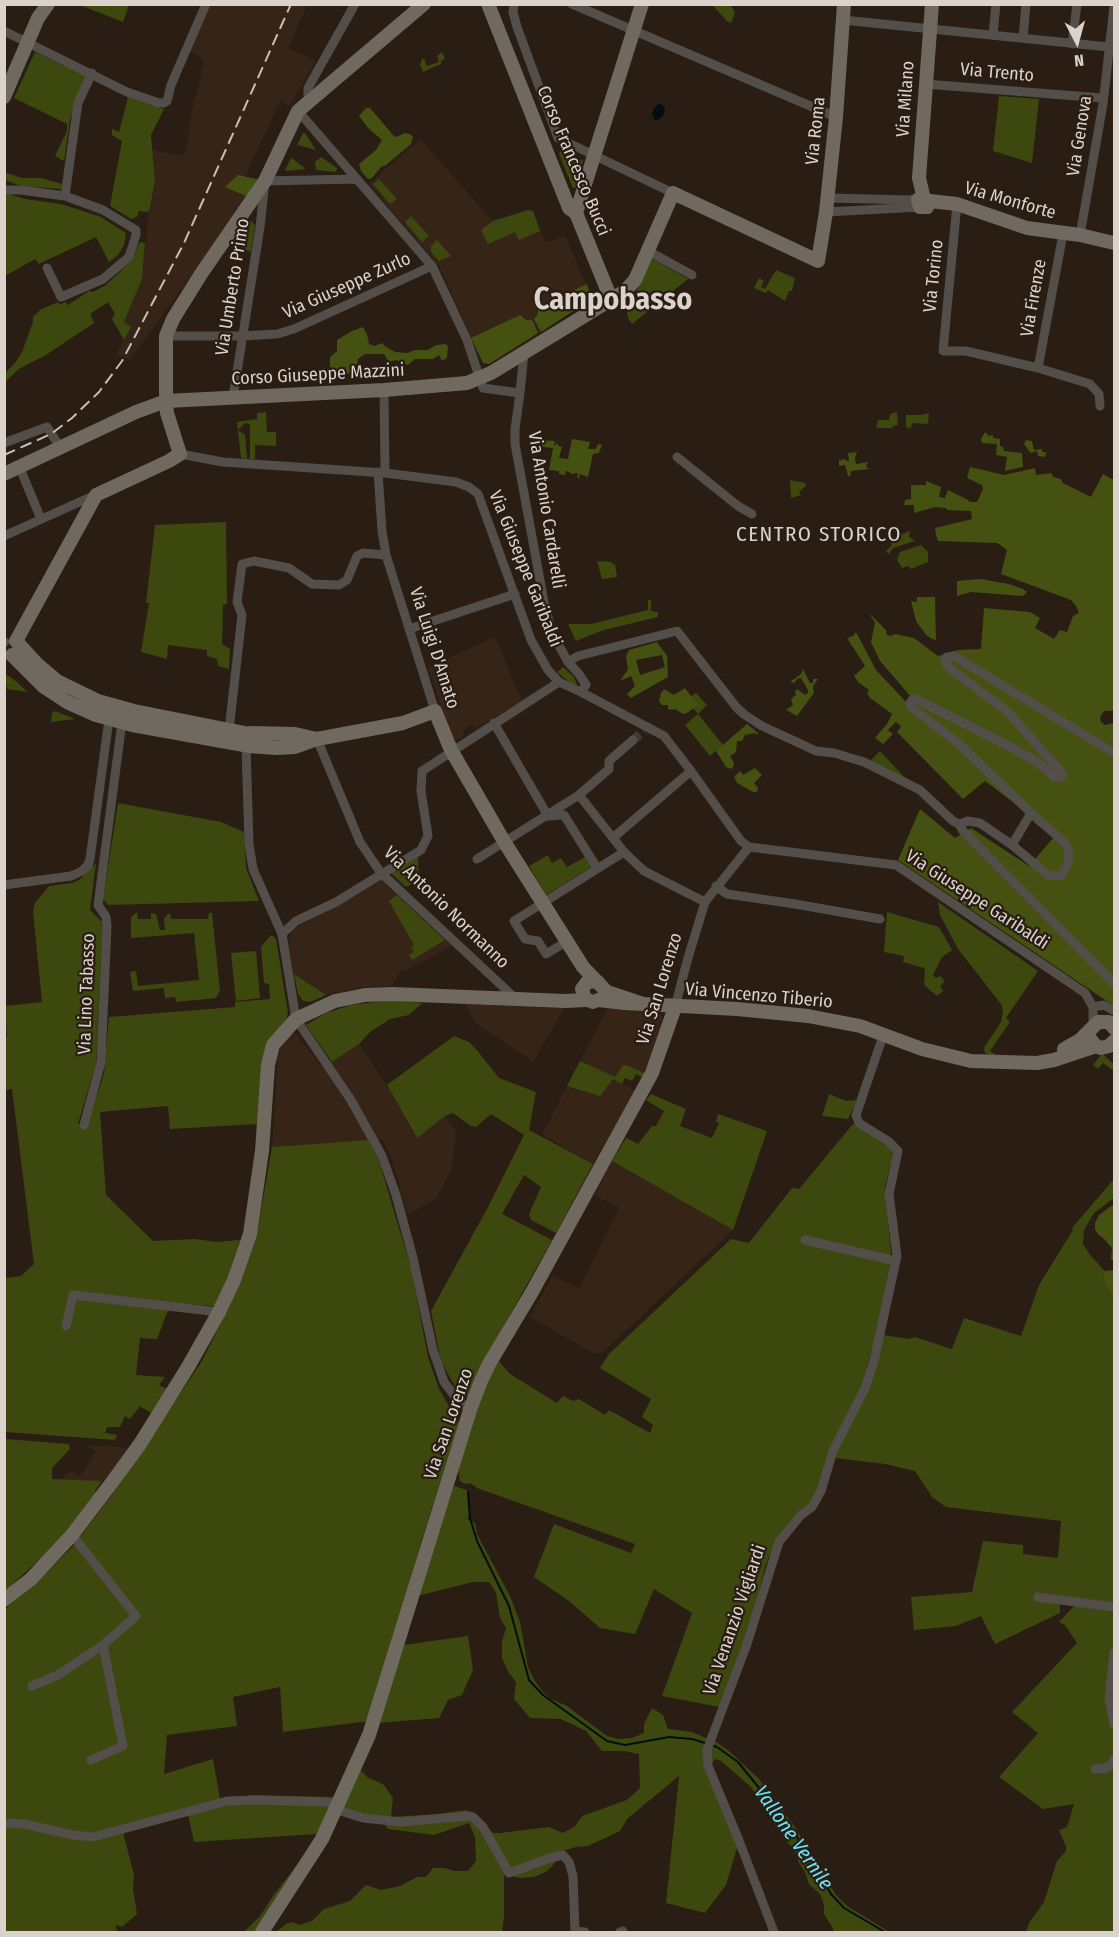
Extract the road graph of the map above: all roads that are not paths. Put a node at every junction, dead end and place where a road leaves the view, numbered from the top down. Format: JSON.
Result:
{"nodes":[{"id":1,"x":48,"y":4,"type":"edge"},
{"id":2,"x":355,"y":4,"type":"edge"},
{"id":3,"x":424,"y":4,"type":"edge"},
{"id":4,"x":488,"y":4,"type":"edge"},
{"id":5,"x":514,"y":4,"type":"edge"},
{"id":6,"x":573,"y":4,"type":"edge"},
{"id":7,"x":642,"y":4,"type":"edge"},
{"id":8,"x":844,"y":4,"type":"edge"},
{"id":9,"x":932,"y":4,"type":"edge"},
{"id":10,"x":996,"y":4,"type":"edge"},
{"id":11,"x":1026,"y":4,"type":"edge"},
{"id":12,"x":1077,"y":4,"type":"edge"},
{"id":13,"x":1114,"y":6,"type":"edge"},
{"id":14,"x":205,"y":8,"type":"edge"},
{"id":15,"x":843,"y":20,"type":"junction"},
{"id":16,"x":929,"y":29,"type":"junction"},
{"id":17,"x":634,"y":30,"type":"junction"},
{"id":18,"x":4,"y":31,"type":"edge"},
{"id":19,"x":993,"y":35,"type":"junction"},
{"id":20,"x":1023,"y":38,"type":"junction"},
{"id":21,"x":27,"y":43,"type":"junction"},
{"id":22,"x":1072,"y":44,"type":"junction"},
{"id":23,"x":1109,"y":47,"type":"junction"},
{"id":24,"x":92,"y":73,"type":"junction"},
{"id":25,"x":925,"y":84,"type":"junction"},
{"id":26,"x":4,"y":97,"type":"edge"},
{"id":27,"x":312,"y":99,"type":"junction"},
{"id":28,"x":1103,"y":101,"type":"junction"},
{"id":29,"x":1114,"y":103,"type":"edge"},
{"id":30,"x":298,"y":111,"type":"junction"},
{"id":31,"x":837,"y":117,"type":"junction"},
{"id":32,"x":558,"y":138,"type":"junction"},
{"id":33,"x":544,"y":144,"type":"junction"},
{"id":34,"x":593,"y":156,"type":"junction"},
{"id":35,"x":357,"y":179,"type":"junction"},
{"id":36,"x":265,"y":181,"type":"junction"},
{"id":37,"x":4,"y":184,"type":"edge"},
{"id":38,"x":4,"y":190,"type":"edge"},
{"id":39,"x":21,"y":190,"type":"junction"},
{"id":40,"x":673,"y":193,"type":"junction"},
{"id":41,"x":65,"y":196,"type":"junction"},
{"id":42,"x":923,"y":200,"type":"junction"},
{"id":43,"x":957,"y":204,"type":"junction"},
{"id":44,"x":827,"y":205,"type":"junction"},
{"id":45,"x":576,"y":213,"type":"junction"},
{"id":46,"x":237,"y":223,"type":"junction"},
{"id":47,"x":260,"y":227,"type":"junction"},
{"id":48,"x":1063,"y":234,"type":"junction"},
{"id":49,"x":1080,"y":236,"type":"junction"},
{"id":50,"x":1114,"y":243,"type":"edge"},
{"id":51,"x":648,"y":251,"type":"junction"},
{"id":52,"x":432,"y":266,"type":"junction"},
{"id":53,"x":47,"y":268,"type":"dead end"},
{"id":54,"x":692,"y":275,"type":"dead end"},
{"id":55,"x":610,"y":299,"type":"junction"},
{"id":56,"x":166,"y":336,"type":"junction"},
{"id":57,"x":242,"y":336,"type":"junction"},
{"id":58,"x":524,"y":353,"type":"junction"},
{"id":59,"x":1038,"y":368,"type":"junction"},
{"id":60,"x":479,"y":378,"type":"junction"},
{"id":61,"x":384,"y":390,"type":"junction"},
{"id":62,"x":520,"y":393,"type":"junction"},
{"id":63,"x":233,"y":397,"type":"junction"},
{"id":64,"x":166,"y":401,"type":"junction"},
{"id":65,"x":1101,"y":405,"type":"dead end"},
{"id":66,"x":4,"y":443,"type":"edge"},
{"id":67,"x":60,"y":447,"type":"junction"},
{"id":68,"x":180,"y":454,"type":"junction"},
{"id":69,"x":676,"y":458,"type":"dead end"},
{"id":70,"x":19,"y":466,"type":"junction"},
{"id":71,"x":4,"y":468,"type":"edge"},
{"id":72,"x":382,"y":473,"type":"junction"},
{"id":73,"x":4,"y":474,"type":"edge"},
{"id":74,"x":96,"y":495,"type":"junction"},
{"id":75,"x":752,"y":514,"type":"dead end"},
{"id":76,"x":41,"y":519,"type":"junction"},
{"id":77,"x":4,"y":536,"type":"edge"},
{"id":78,"x":387,"y":555,"type":"junction"},
{"id":79,"x":515,"y":594,"type":"junction"},
{"id":80,"x":409,"y":629,"type":"junction"},
{"id":81,"x":8,"y":648,"type":"edge"},
{"id":82,"x":568,"y":662,"type":"junction"},
{"id":83,"x":559,"y":682,"type":"junction"},
{"id":84,"x":581,"y":692,"type":"junction"},
{"id":85,"x":435,"y":711,"type":"junction"},
{"id":86,"x":116,"y":721,"type":"junction"},
{"id":87,"x":494,"y":723,"type":"junction"},
{"id":88,"x":230,"y":730,"type":"junction"},
{"id":89,"x":317,"y":739,"type":"junction"},
{"id":90,"x":247,"y":740,"type":"junction"},
{"id":91,"x":633,"y":740,"type":"tunnel mouth"},
{"id":92,"x":451,"y":750,"type":"junction"},
{"id":93,"x":1114,"y":753,"type":"edge"},
{"id":94,"x":691,"y":771,"type":"junction"},
{"id":95,"x":579,"y":795,"type":"junction"},
{"id":96,"x":1031,"y":813,"type":"junction"},
{"id":97,"x":548,"y":816,"type":"junction"},
{"id":98,"x":959,"y":824,"type":"junction"},
{"id":99,"x":614,"y":837,"type":"junction"},
{"id":100,"x":505,"y":843,"type":"junction"},
{"id":101,"x":1012,"y":845,"type":"junction"},
{"id":102,"x":749,"y":847,"type":"junction"},
{"id":103,"x":624,"y":852,"type":"junction"},
{"id":104,"x":477,"y":860,"type":"dead end"},
{"id":105,"x":597,"y":868,"type":"junction"},
{"id":106,"x":381,"y":873,"type":"junction"},
{"id":107,"x":4,"y":885,"type":"edge"},
{"id":108,"x":716,"y":886,"type":"junction"},
{"id":109,"x":705,"y":902,"type":"junction"},
{"id":110,"x":543,"y":903,"type":"junction"},
{"id":111,"x":880,"y":920,"type":"dead end"},
{"id":112,"x":282,"y":934,"type":"junction"},
{"id":113,"x":566,"y":942,"type":"junction"},
{"id":114,"x":1114,"y":983,"type":"edge"},
{"id":115,"x":592,"y":991,"type":"junction"},
{"id":116,"x":515,"y":998,"type":"junction"},
{"id":117,"x":1097,"y":1006,"type":"junction"},
{"id":118,"x":675,"y":1007,"type":"junction"},
{"id":119,"x":296,"y":1019,"type":"junction"},
{"id":120,"x":1113,"y":1023,"type":"edge"},
{"id":121,"x":1092,"y":1028,"type":"junction"},
{"id":122,"x":882,"y":1036,"type":"junction"},
{"id":123,"x":1114,"y":1043,"type":"edge"},
{"id":124,"x":1096,"y":1046,"type":"junction"},
{"id":125,"x":1013,"y":1063,"type":"junction"},
{"id":126,"x":84,"y":1125,"type":"dead end"},
{"id":127,"x":805,"y":1240,"type":"dead end"},
{"id":128,"x":896,"y":1261,"type":"junction"},
{"id":129,"x":219,"y":1312,"type":"junction"},
{"id":130,"x":66,"y":1326,"type":"dead end"},
{"id":131,"x":470,"y":1410,"type":"junction"},
{"id":132,"x":72,"y":1535,"type":"junction"},
{"id":133,"x":1038,"y":1597,"type":"dead end"},
{"id":134,"x":4,"y":1600,"type":"edge"},
{"id":135,"x":1114,"y":1607,"type":"edge"},
{"id":136,"x":103,"y":1645,"type":"junction"},
{"id":137,"x":1114,"y":1653,"type":"edge"},
{"id":138,"x":32,"y":1686,"type":"dead end"},
{"id":139,"x":1114,"y":1724,"type":"edge"},
{"id":140,"x":1114,"y":1759,"type":"edge"},
{"id":141,"x":91,"y":1760,"type":"dead end"},
{"id":142,"x":1095,"y":1769,"type":"dead end"},
{"id":143,"x":336,"y":1807,"type":"junction"},
{"id":144,"x":4,"y":1826,"type":"edge"},
{"id":145,"x":262,"y":1932,"type":"edge"},
{"id":146,"x":585,"y":1932,"type":"edge"},
{"id":147,"x":774,"y":1932,"type":"edge"}],
"edges":[{"from":1,"to":21,"type":"main road"},
{"from":2,"to":27,"type":"street"},
{"from":3,"to":27,"type":"main road"},
{"from":4,"to":33,"type":"main road","name":"Corso Francesco Bucci"},
{"from":5,"to":32,"type":"street"},
{"from":6,"to":17,"type":"street"},
{"from":7,"to":17,"type":"main road"},
{"from":8,"to":15,"type":"main road","name":"Via Roma"},
{"from":9,"to":16,"type":"main road","name":"Via Milano"},
{"from":10,"to":19,"type":"street"},
{"from":11,"to":20,"type":"street"},
{"from":12,"to":22,"type":"street"},
{"from":13,"to":23,"type":"street","name":"Via Genova"},
{"from":14,"to":24,"type":"street"},
{"from":15,"to":16,"type":"street"},
{"from":15,"to":31,"type":"main road","name":"Via Roma"},
{"from":16,"to":19,"type":"street"},
{"from":16,"to":25,"type":"main road","name":"Via Milano"},
{"from":17,"to":31,"type":"street"},
{"from":17,"to":34,"type":"main road"},
{"from":18,"to":21,"type":"street"},
{"from":19,"to":20,"type":"street"},
{"from":20,"to":22,"type":"street"},
{"from":21,"to":24,"type":"street"},
{"from":21,"to":26,"type":"main road"},
{"from":22,"to":23,"type":"street"},
{"from":23,"to":28,"type":"street","name":"Via Genova"},
{"from":24,"to":41,"type":"street"},
{"from":25,"to":28,"type":"street","name":"Via Trento"},
{"from":25,"to":42,"type":"main road","name":"Via Milano"},
{"from":27,"to":30,"type":"main road"},
{"from":28,"to":29,"type":"street","name":"Via Trento"},
{"from":28,"to":49,"type":"street","name":"Via Genova"},
{"from":30,"to":35,"type":"street"},
{"from":30,"to":36,"type":"main road"},
{"from":31,"to":44,"type":"main road","name":"Via Roma"},
{"from":32,"to":33,"type":"street"},
{"from":32,"to":34,"type":"street"},
{"from":33,"to":45,"type":"main road","name":"Corso Francesco Bucci"},
{"from":34,"to":40,"type":"street"},
{"from":34,"to":45,"type":"main road"},
{"from":35,"to":36,"type":"street"},
{"from":35,"to":52,"type":"street"},
{"from":36,"to":46,"type":"main road"},
{"from":36,"to":47,"type":"street","name":"Via Umberto Primo"},
{"from":37,"to":39,"type":"street"},
{"from":38,"to":39,"type":"street"},
{"from":39,"to":41,"type":"street"},
{"from":40,"to":44,"type":"main road","name":"Via Roma"},
{"from":40,"to":51,"type":"main road","name":"Corso Giuseppe Mazzini"},
{"from":41,"to":53,"type":"street"},
{"from":42,"to":43,"type":"main road","name":"Via Monforte"},
{"from":42,"to":44,"type":"street","name":"Via Monforte"},
{"from":42,"to":44,"type":"street","name":"Via Monforte"},
{"from":43,"to":48,"type":"main road","name":"Via Monforte"},
{"from":43,"to":59,"type":"street","name":"Via Torino"},
{"from":45,"to":55,"type":"main road","name":"Corso Francesco Bucci"},
{"from":46,"to":47,"type":"street"},
{"from":46,"to":56,"type":"main road"},
{"from":47,"to":57,"type":"street","name":"Via Umberto Primo"},
{"from":48,"to":49,"type":"main road","name":"Via Monforte"},
{"from":48,"to":59,"type":"street","name":"Via Firenze"},
{"from":49,"to":50,"type":"main road","name":"Via Monforte"},
{"from":51,"to":54,"type":"street"},
{"from":51,"to":55,"type":"main road","name":"Corso Giuseppe Mazzini"},
{"from":52,"to":57,"type":"street","name":"Via Giuseppe Zurlo"},
{"from":52,"to":60,"type":"street"},
{"from":55,"to":58,"type":"main road","name":"Corso Giuseppe Mazzini"},
{"from":56,"to":57,"type":"street","name":"Via Giuseppe Zurlo"},
{"from":56,"to":64,"type":"main road"},
{"from":57,"to":63,"type":"street","name":"Via Umberto Primo"},
{"from":58,"to":60,"type":"main road","name":"Corso Giuseppe Mazzini"},
{"from":58,"to":62,"type":"street","name":"Via Antonio Cardarelli"},
{"from":59,"to":65,"type":"street"},
{"from":60,"to":61,"type":"main road","name":"Corso Giuseppe Mazzini"},
{"from":60,"to":62,"type":"street"},
{"from":61,"to":63,"type":"main road","name":"Corso Giuseppe Mazzini"},
{"from":61,"to":72,"type":"street","name":"Via Luigi D'Amato"},
{"from":62,"to":82,"type":"street","name":"Via Antonio Cardarelli"},
{"from":63,"to":64,"type":"main road","name":"Corso Giuseppe Mazzini"},
{"from":64,"to":67,"type":"main road","name":"Corso Giuseppe Mazzini"},
{"from":64,"to":68,"type":"main road"},
{"from":66,"to":67,"type":"street"},
{"from":67,"to":70,"type":"main road","name":"Corso Giuseppe Mazzini"},
{"from":68,"to":72,"type":"street","name":"Via Giuseppe Garibaldi"},
{"from":68,"to":74,"type":"main road"},
{"from":69,"to":75,"type":"street"},
{"from":70,"to":71,"type":"main road","name":"Corso Giuseppe Mazzini"},
{"from":70,"to":73,"type":"main road","name":"Corso Giuseppe Mazzini"},
{"from":70,"to":76,"type":"street"},
{"from":72,"to":78,"type":"street","name":"Via Luigi D'Amato"},
{"from":72,"to":79,"type":"street","name":"Via Giuseppe Garibaldi"},
{"from":74,"to":76,"type":"street"},
{"from":74,"to":81,"type":"main road"},
{"from":76,"to":77,"type":"street"},
{"from":78,"to":80,"type":"street","name":"Via Luigi D'Amato"},
{"from":78,"to":88,"type":"street"},
{"from":79,"to":80,"type":"street"},
{"from":79,"to":83,"type":"street","name":"Via Giuseppe Garibaldi"},
{"from":80,"to":85,"type":"street","name":"Via Luigi D'Amato"},
{"from":81,"to":86,"type":"main road"},
{"from":81,"to":88,"type":"main road"},
{"from":82,"to":84,"type":"street","name":"Via Antonio Cardarelli"},
{"from":82,"to":98,"type":"street"},
{"from":83,"to":84,"type":"street","name":"Via Giuseppe Garibaldi"},
{"from":83,"to":87,"type":"street"},
{"from":84,"to":94,"type":"street","name":"Via Giuseppe Garibaldi"},
{"from":85,"to":89,"type":"main road"},
{"from":85,"to":92,"type":"main road","name":"Via Luigi D'Amato"},
{"from":86,"to":90,"type":"main road"},
{"from":86,"to":107,"type":"street"},
{"from":86,"to":126,"type":"street","name":"Via Lino Tabasso"},
{"from":87,"to":92,"type":"street"},
{"from":87,"to":97,"type":"street"},
{"from":88,"to":90,"type":"main road"},
{"from":89,"to":90,"type":"main road"},
{"from":89,"to":106,"type":"street","name":"Via Antonio Normanno"},
{"from":90,"to":112,"type":"street"},
{"from":91,"to":95,"type":"street"},
{"from":92,"to":100,"type":"main road"},
{"from":92,"to":106,"type":"street"},
{"from":93,"to":96,"type":"street"},
{"from":94,"to":99,"type":"street"},
{"from":94,"to":102,"type":"street","name":"Via Giuseppe Garibaldi"},
{"from":95,"to":97,"type":"street"},
{"from":95,"to":99,"type":"street"},
{"from":96,"to":101,"type":"street"},
{"from":96,"to":101,"type":"street"},
{"from":97,"to":100,"type":"street"},
{"from":97,"to":105,"type":"street"},
{"from":98,"to":101,"type":"street"},
{"from":98,"to":114,"type":"street"},
{"from":99,"to":103,"type":"street"},
{"from":100,"to":104,"type":"street"},
{"from":100,"to":110,"type":"main road"},
{"from":102,"to":108,"type":"street","name":"Via San Lorenzo"},
{"from":102,"to":117,"type":"street","name":"Via Giuseppe Garibaldi"},
{"from":103,"to":105,"type":"street"},
{"from":103,"to":109,"type":"street"},
{"from":105,"to":110,"type":"street"},
{"from":106,"to":112,"type":"street"},
{"from":106,"to":116,"type":"street","name":"Via Antonio Normanno"},
{"from":108,"to":109,"type":"street","name":"Via San Lorenzo"},
{"from":108,"to":111,"type":"street"},
{"from":109,"to":118,"type":"street","name":"Via San Lorenzo"},
{"from":110,"to":113,"type":"main road"},
{"from":110,"to":113,"type":"street"},
{"from":112,"to":119,"type":"street"},
{"from":113,"to":115,"type":"main road"},
{"from":115,"to":116,"type":"main road"},
{"from":115,"to":118,"type":"main road","name":"Via Vincenzo Tiberio"},
{"from":116,"to":119,"type":"main road"},
{"from":117,"to":120,"type":"street","name":"Via Giuseppe Garibaldi"},
{"from":117,"to":121,"type":"street"},
{"from":118,"to":122,"type":"main road","name":"Via Vincenzo Tiberio"},
{"from":118,"to":131,"type":"main road","name":"Via San Lorenzo"},
{"from":119,"to":129,"type":"main road"},
{"from":119,"to":131,"type":"street"},
{"from":120,"to":121,"type":"main road"},
{"from":121,"to":124,"type":"main road"},
{"from":121,"to":125,"type":"main road","name":"Via Vincenzo Tiberio"},
{"from":122,"to":125,"type":"main road","name":"Via Vincenzo Tiberio"},
{"from":122,"to":128,"type":"street","name":"Via Venanzio Vigliardi"},
{"from":123,"to":124,"type":"main road","name":"Via Vincenzo Tiberio"},
{"from":124,"to":125,"type":"main road","name":"Via Vincenzo Tiberio"},
{"from":127,"to":128,"type":"street"},
{"from":128,"to":147,"type":"street","name":"Via Venanzio Vigliardi"},
{"from":129,"to":130,"type":"street"},
{"from":129,"to":132,"type":"main road"},
{"from":131,"to":143,"type":"main road","name":"Via San Lorenzo"},
{"from":132,"to":134,"type":"main road"},
{"from":132,"to":136,"type":"street"},
{"from":133,"to":135,"type":"street"},
{"from":136,"to":138,"type":"street"},
{"from":136,"to":141,"type":"street"},
{"from":137,"to":139,"type":"street"},
{"from":140,"to":142,"type":"street"},
{"from":143,"to":144,"type":"street"},
{"from":143,"to":145,"type":"main road","name":"Via San Lorenzo"},
{"from":143,"to":146,"type":"street"}]}
